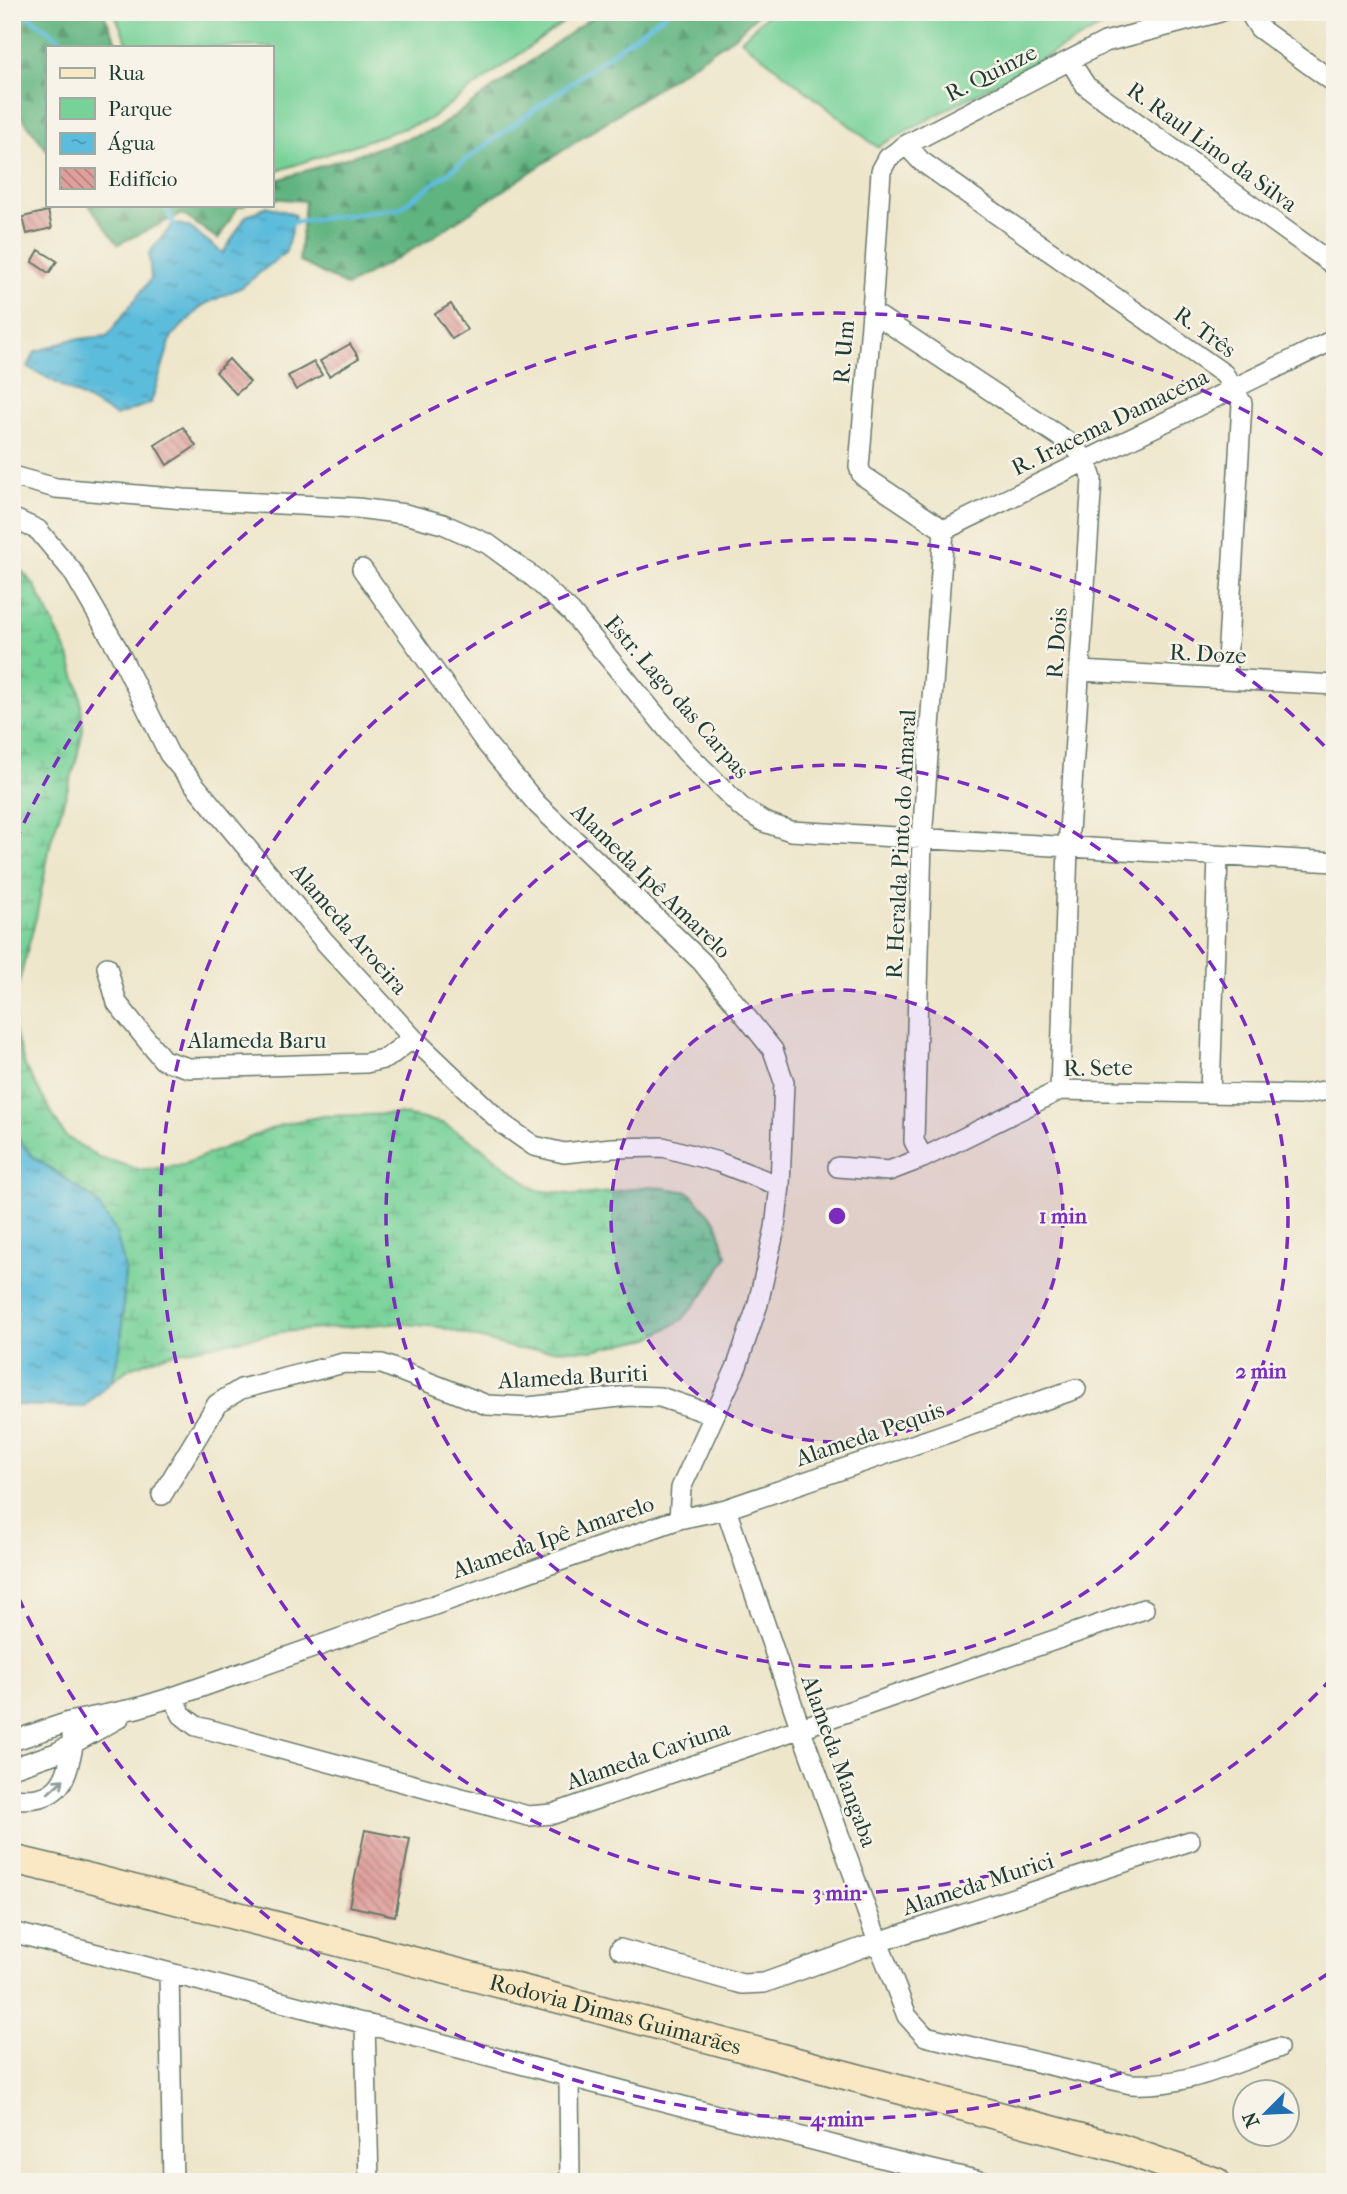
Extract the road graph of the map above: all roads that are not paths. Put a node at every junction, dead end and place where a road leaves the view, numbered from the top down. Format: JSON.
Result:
{"nodes":[{"id":1,"x":1220,"y":12,"type":"edge"},
{"id":2,"x":1249,"y":12,"type":"edge"},
{"id":3,"x":1070,"y":61,"type":"junction"},
{"id":4,"x":1335,"y":83,"type":"edge"},
{"id":5,"x":906,"y":145,"type":"junction"},
{"id":6,"x":1335,"y":266,"type":"edge"},
{"id":7,"x":872,"y":313,"type":"junction"},
{"id":8,"x":1335,"y":340,"type":"edge"},
{"id":9,"x":1235,"y":388,"type":"junction"},
{"id":10,"x":1086,"y":461,"type":"junction"},
{"id":11,"x":12,"y":476,"type":"edge"},
{"id":12,"x":12,"y":518,"type":"edge"},
{"id":13,"x":944,"y":530,"type":"junction"},
{"id":14,"x":362,"y":569,"type":"dead end"},
{"id":15,"x":1080,"y":671,"type":"junction"},
{"id":16,"x":1226,"y":679,"type":"junction"},
{"id":17,"x":1335,"y":685,"type":"edge"},
{"id":18,"x":922,"y":840,"type":"junction"},
{"id":19,"x":1068,"y":848,"type":"junction"},
{"id":20,"x":1218,"y":856,"type":"junction"},
{"id":21,"x":1335,"y":862,"type":"edge"},
{"id":22,"x":107,"y":967,"type":"dead end"},
{"id":23,"x":413,"y":1038,"type":"junction"},
{"id":24,"x":1335,"y":1089,"type":"edge"},
{"id":25,"x":1060,"y":1090,"type":"junction"},
{"id":26,"x":1210,"y":1093,"type":"junction"},
{"id":27,"x":923,"y":1158,"type":"junction"},
{"id":28,"x":838,"y":1167,"type":"dead end"},
{"id":29,"x":780,"y":1186,"type":"junction"},
{"id":30,"x":1076,"y":1389,"type":"dead end"},
{"id":31,"x":713,"y":1415,"type":"junction"},
{"id":32,"x":162,"y":1495,"type":"dead end"},
{"id":33,"x":726,"y":1509,"type":"junction"},
{"id":34,"x":679,"y":1519,"type":"junction"},
{"id":35,"x":1144,"y":1609,"type":"dead end"},
{"id":36,"x":173,"y":1697,"type":"junction"},
{"id":37,"x":136,"y":1708,"type":"junction"},
{"id":38,"x":69,"y":1722,"type":"junction"},
{"id":39,"x":800,"y":1727,"type":"junction"},
{"id":40,"x":12,"y":1741,"type":"edge"},
{"id":41,"x":74,"y":1743,"type":"junction"},
{"id":42,"x":12,"y":1768,"type":"edge"},
{"id":43,"x":12,"y":1798,"type":"edge"},
{"id":44,"x":1190,"y":1841,"type":"dead end"},
{"id":45,"x":12,"y":1859,"type":"edge"},
{"id":46,"x":12,"y":1932,"type":"edge"},
{"id":47,"x":878,"y":1942,"type":"junction"},
{"id":48,"x":620,"y":1949,"type":"dead end"},
{"id":49,"x":169,"y":1973,"type":"junction"},
{"id":50,"x":365,"y":2024,"type":"junction"},
{"id":51,"x":1278,"y":2048,"type":"dead end"},
{"id":52,"x":569,"y":2077,"type":"junction"},
{"id":53,"x":890,"y":2160,"type":"junction"},
{"id":54,"x":173,"y":2182,"type":"edge"},
{"id":55,"x":369,"y":2182,"type":"edge"},
{"id":56,"x":570,"y":2182,"type":"edge"},
{"id":57,"x":917,"y":2182,"type":"edge"},
{"id":58,"x":983,"y":2182,"type":"edge"},
{"id":59,"x":1216,"y":2182,"type":"edge"}],
"edges":[{"from":1,"to":3,"type":"street","name":"R. Quinze"},
{"from":2,"to":4,"type":"street"},
{"from":3,"to":5,"type":"street","name":"R. Quinze"},
{"from":3,"to":6,"type":"street","name":"R. Raul Lino da Silva"},
{"from":5,"to":7,"type":"street","name":"R. Um"},
{"from":5,"to":9,"type":"street","name":"R. Três"},
{"from":7,"to":10,"type":"street"},
{"from":7,"to":13,"type":"street","name":"R. Um"},
{"from":8,"to":9,"type":"street","name":"R. Iracema Damacena"},
{"from":9,"to":10,"type":"street","name":"R. Iracema Damacena"},
{"from":9,"to":16,"type":"street","name":"R. Três"},
{"from":10,"to":13,"type":"street","name":"R. Iracema Damacena"},
{"from":10,"to":15,"type":"street","name":"R. Dois"},
{"from":11,"to":18,"type":"street","name":"Estr. Lago das Carpas"},
{"from":12,"to":23,"type":"street","name":"Alameda Aroeira"},
{"from":13,"to":18,"type":"street","name":"R. Heralda Pinto do Amaral"},
{"from":14,"to":29,"type":"street","name":"Alameda Ipê Amarelo"},
{"from":15,"to":16,"type":"street","name":"R. Doze"},
{"from":15,"to":19,"type":"street","name":"R. Dois"},
{"from":16,"to":17,"type":"street","name":"R. Doze"},
{"from":18,"to":19,"type":"street","name":"Estr. Lago das Carpas"},
{"from":18,"to":27,"type":"street","name":"R. Heralda Pinto do Amaral"},
{"from":19,"to":20,"type":"street","name":"Estr. Lago das Carpas"},
{"from":19,"to":25,"type":"street","name":"R. Dois"},
{"from":20,"to":21,"type":"street","name":"Estr. Lago das Carpas"},
{"from":20,"to":26,"type":"street"},
{"from":22,"to":23,"type":"street","name":"Alameda Baru"},
{"from":23,"to":29,"type":"street","name":"Alameda Aroeira"},
{"from":24,"to":26,"type":"street","name":"R. Sete"},
{"from":25,"to":26,"type":"street","name":"R. Sete"},
{"from":25,"to":27,"type":"street","name":"R. Sete"},
{"from":27,"to":28,"type":"street","name":"R. Sete"},
{"from":29,"to":31,"type":"street","name":"Alameda Ipê Amarelo"},
{"from":30,"to":33,"type":"street","name":"Alameda Pequis"},
{"from":31,"to":32,"type":"street","name":"Alameda Buriti"},
{"from":31,"to":34,"type":"street","name":"Alameda Ipê Amarelo"},
{"from":33,"to":34,"type":"street","name":"Alameda Pequis"},
{"from":33,"to":39,"type":"street","name":"Alameda Mangaba"},
{"from":34,"to":36,"type":"street","name":"Alameda Ipê Amarelo"},
{"from":35,"to":39,"type":"street","name":"Alameda Caviuna"},
{"from":36,"to":37,"type":"street","name":"Alameda Ipê Amarelo"},
{"from":36,"to":39,"type":"street","name":"Alameda Caviuna"},
{"from":37,"to":38,"type":"street","name":"Alameda Ipê Amarelo"},
{"from":37,"to":41,"type":"street","name":"Alameda Ipê Amarelo"},
{"from":38,"to":40,"type":"street","name":"Alameda Ipê Amarelo"},
{"from":38,"to":41,"type":"street"},
{"from":39,"to":47,"type":"street","name":"Alameda Mangaba"},
{"from":41,"to":42,"type":"street","name":"Alameda Ipê Amarelo"},
{"from":43,"to":41,"type":"street","one_way":true},
{"from":44,"to":47,"type":"street","name":"Alameda Murici"},
{"from":45,"to":59,"type":"main road","name":"Rodovia Dimas Guimarães"},
{"from":46,"to":49,"type":"street"},
{"from":47,"to":48,"type":"street","name":"Alameda Murici"},
{"from":47,"to":51,"type":"street","name":"Alameda Mangaba"},
{"from":49,"to":50,"type":"street"},
{"from":49,"to":54,"type":"street"},
{"from":50,"to":52,"type":"street"},
{"from":50,"to":55,"type":"street"},
{"from":52,"to":53,"type":"street"},
{"from":52,"to":56,"type":"street"},
{"from":53,"to":57,"type":"street"},
{"from":53,"to":58,"type":"street"}]}
